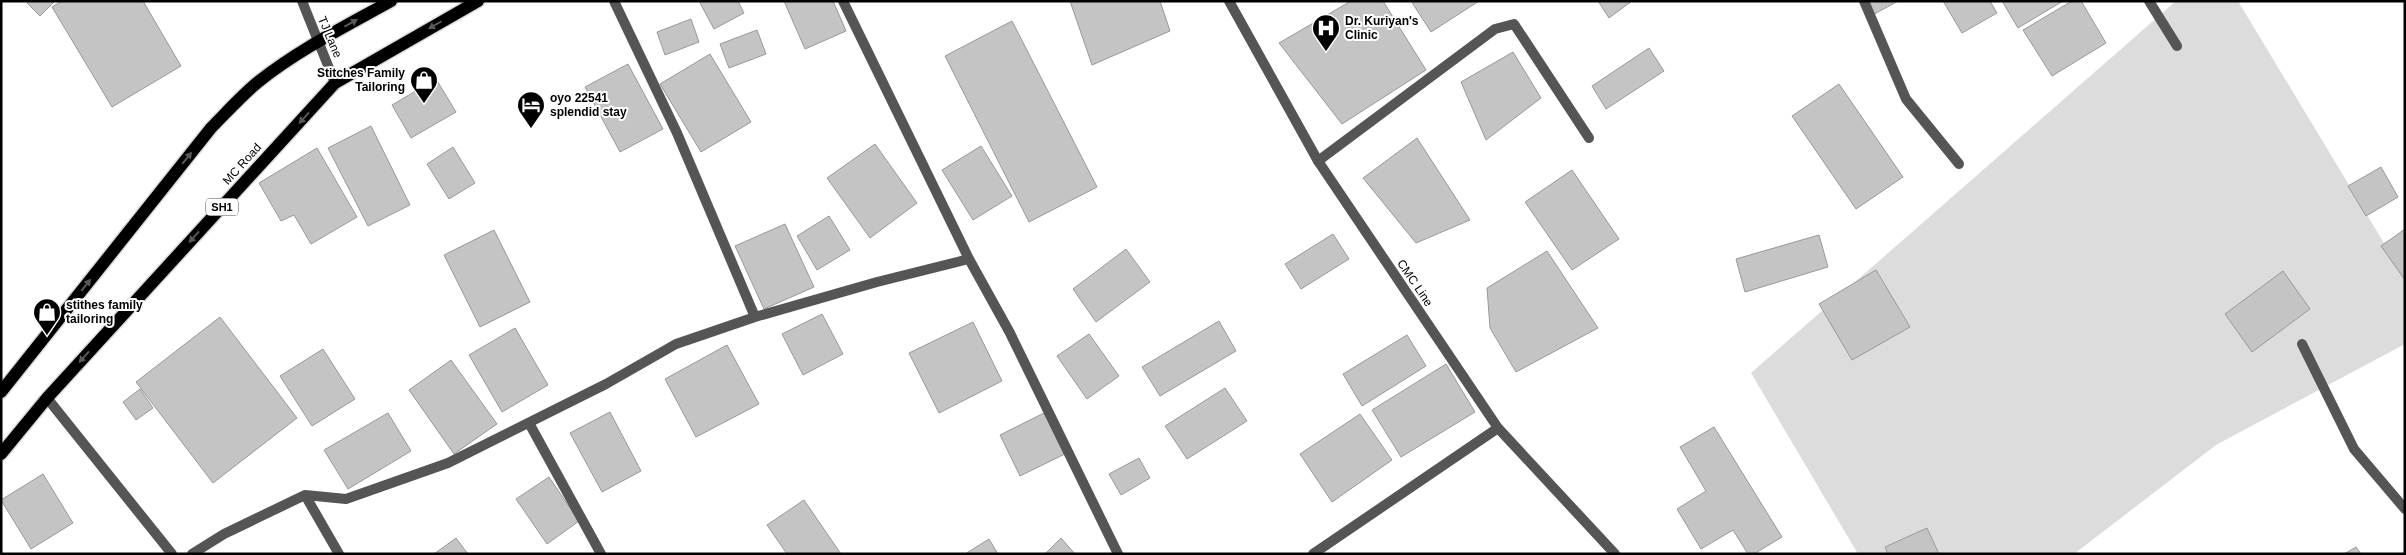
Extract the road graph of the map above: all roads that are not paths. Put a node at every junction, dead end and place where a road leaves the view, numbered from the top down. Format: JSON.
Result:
{"nodes":[{"id":1,"x":302,"y":1,"type":"edge"},
{"id":2,"x":391,"y":1,"type":"edge"},
{"id":3,"x":478,"y":1,"type":"edge"},
{"id":4,"x":614,"y":1,"type":"edge"},
{"id":5,"x":843,"y":1,"type":"edge"},
{"id":6,"x":1229,"y":1,"type":"edge"},
{"id":7,"x":1864,"y":1,"type":"edge"},
{"id":8,"x":2149,"y":1,"type":"edge"},
{"id":9,"x":319,"y":41,"type":"junction"},
{"id":10,"x":2177,"y":46,"type":"dead end"},
{"id":11,"x":336,"y":83,"type":"junction"},
{"id":12,"x":1589,"y":138,"type":"dead end"},
{"id":13,"x":1318,"y":162,"type":"junction"},
{"id":14,"x":1959,"y":164,"type":"dead end"},
{"id":15,"x":969,"y":259,"type":"junction"},
{"id":16,"x":755,"y":317,"type":"junction"},
{"id":17,"x":2302,"y":344,"type":"dead end"},
{"id":18,"x":1,"y":392,"type":"edge"},
{"id":19,"x":47,"y":398,"type":"junction"},
{"id":20,"x":529,"y":424,"type":"junction"},
{"id":21,"x":1498,"y":428,"type":"junction"},
{"id":22,"x":1,"y":454,"type":"edge"},
{"id":23,"x":305,"y":495,"type":"junction"},
{"id":24,"x":2405,"y":508,"type":"edge"},
{"id":25,"x":172,"y":554,"type":"edge"},
{"id":26,"x":192,"y":554,"type":"edge"},
{"id":27,"x":339,"y":554,"type":"edge"},
{"id":28,"x":601,"y":554,"type":"edge"},
{"id":29,"x":1118,"y":554,"type":"edge"},
{"id":30,"x":1313,"y":554,"type":"edge"},
{"id":31,"x":1615,"y":554,"type":"edge"}],
"edges":[{"from":1,"to":9,"type":"street","name":"TJ Lane"},
{"from":9,"to":2,"type":"main road","one_way":true},
{"from":3,"to":11,"type":"main road","name":"MC Road","number":"SH1","one_way":true},
{"from":4,"to":16,"type":"street"},
{"from":5,"to":15,"type":"street"},
{"from":6,"to":13,"type":"street","name":"CMC Line"},
{"from":7,"to":14,"type":"street"},
{"from":8,"to":10,"type":"street"},
{"from":9,"to":11,"type":"street","name":"TJ Lane"},
{"from":18,"to":9,"type":"main road","one_way":true},
{"from":11,"to":19,"type":"main road","name":"MC Road","number":"SH1","one_way":true},
{"from":12,"to":13,"type":"street"},
{"from":13,"to":21,"type":"street","name":"CMC Line"},
{"from":15,"to":16,"type":"street"},
{"from":15,"to":29,"type":"street"},
{"from":16,"to":20,"type":"street"},
{"from":17,"to":24,"type":"street"},
{"from":19,"to":22,"type":"main road","name":"MC Road","number":"SH1"},
{"from":19,"to":25,"type":"street"},
{"from":20,"to":23,"type":"street"},
{"from":20,"to":28,"type":"street"},
{"from":21,"to":30,"type":"street"},
{"from":21,"to":31,"type":"street","name":"CMC Line"},
{"from":23,"to":26,"type":"street"},
{"from":23,"to":27,"type":"street"}]}
